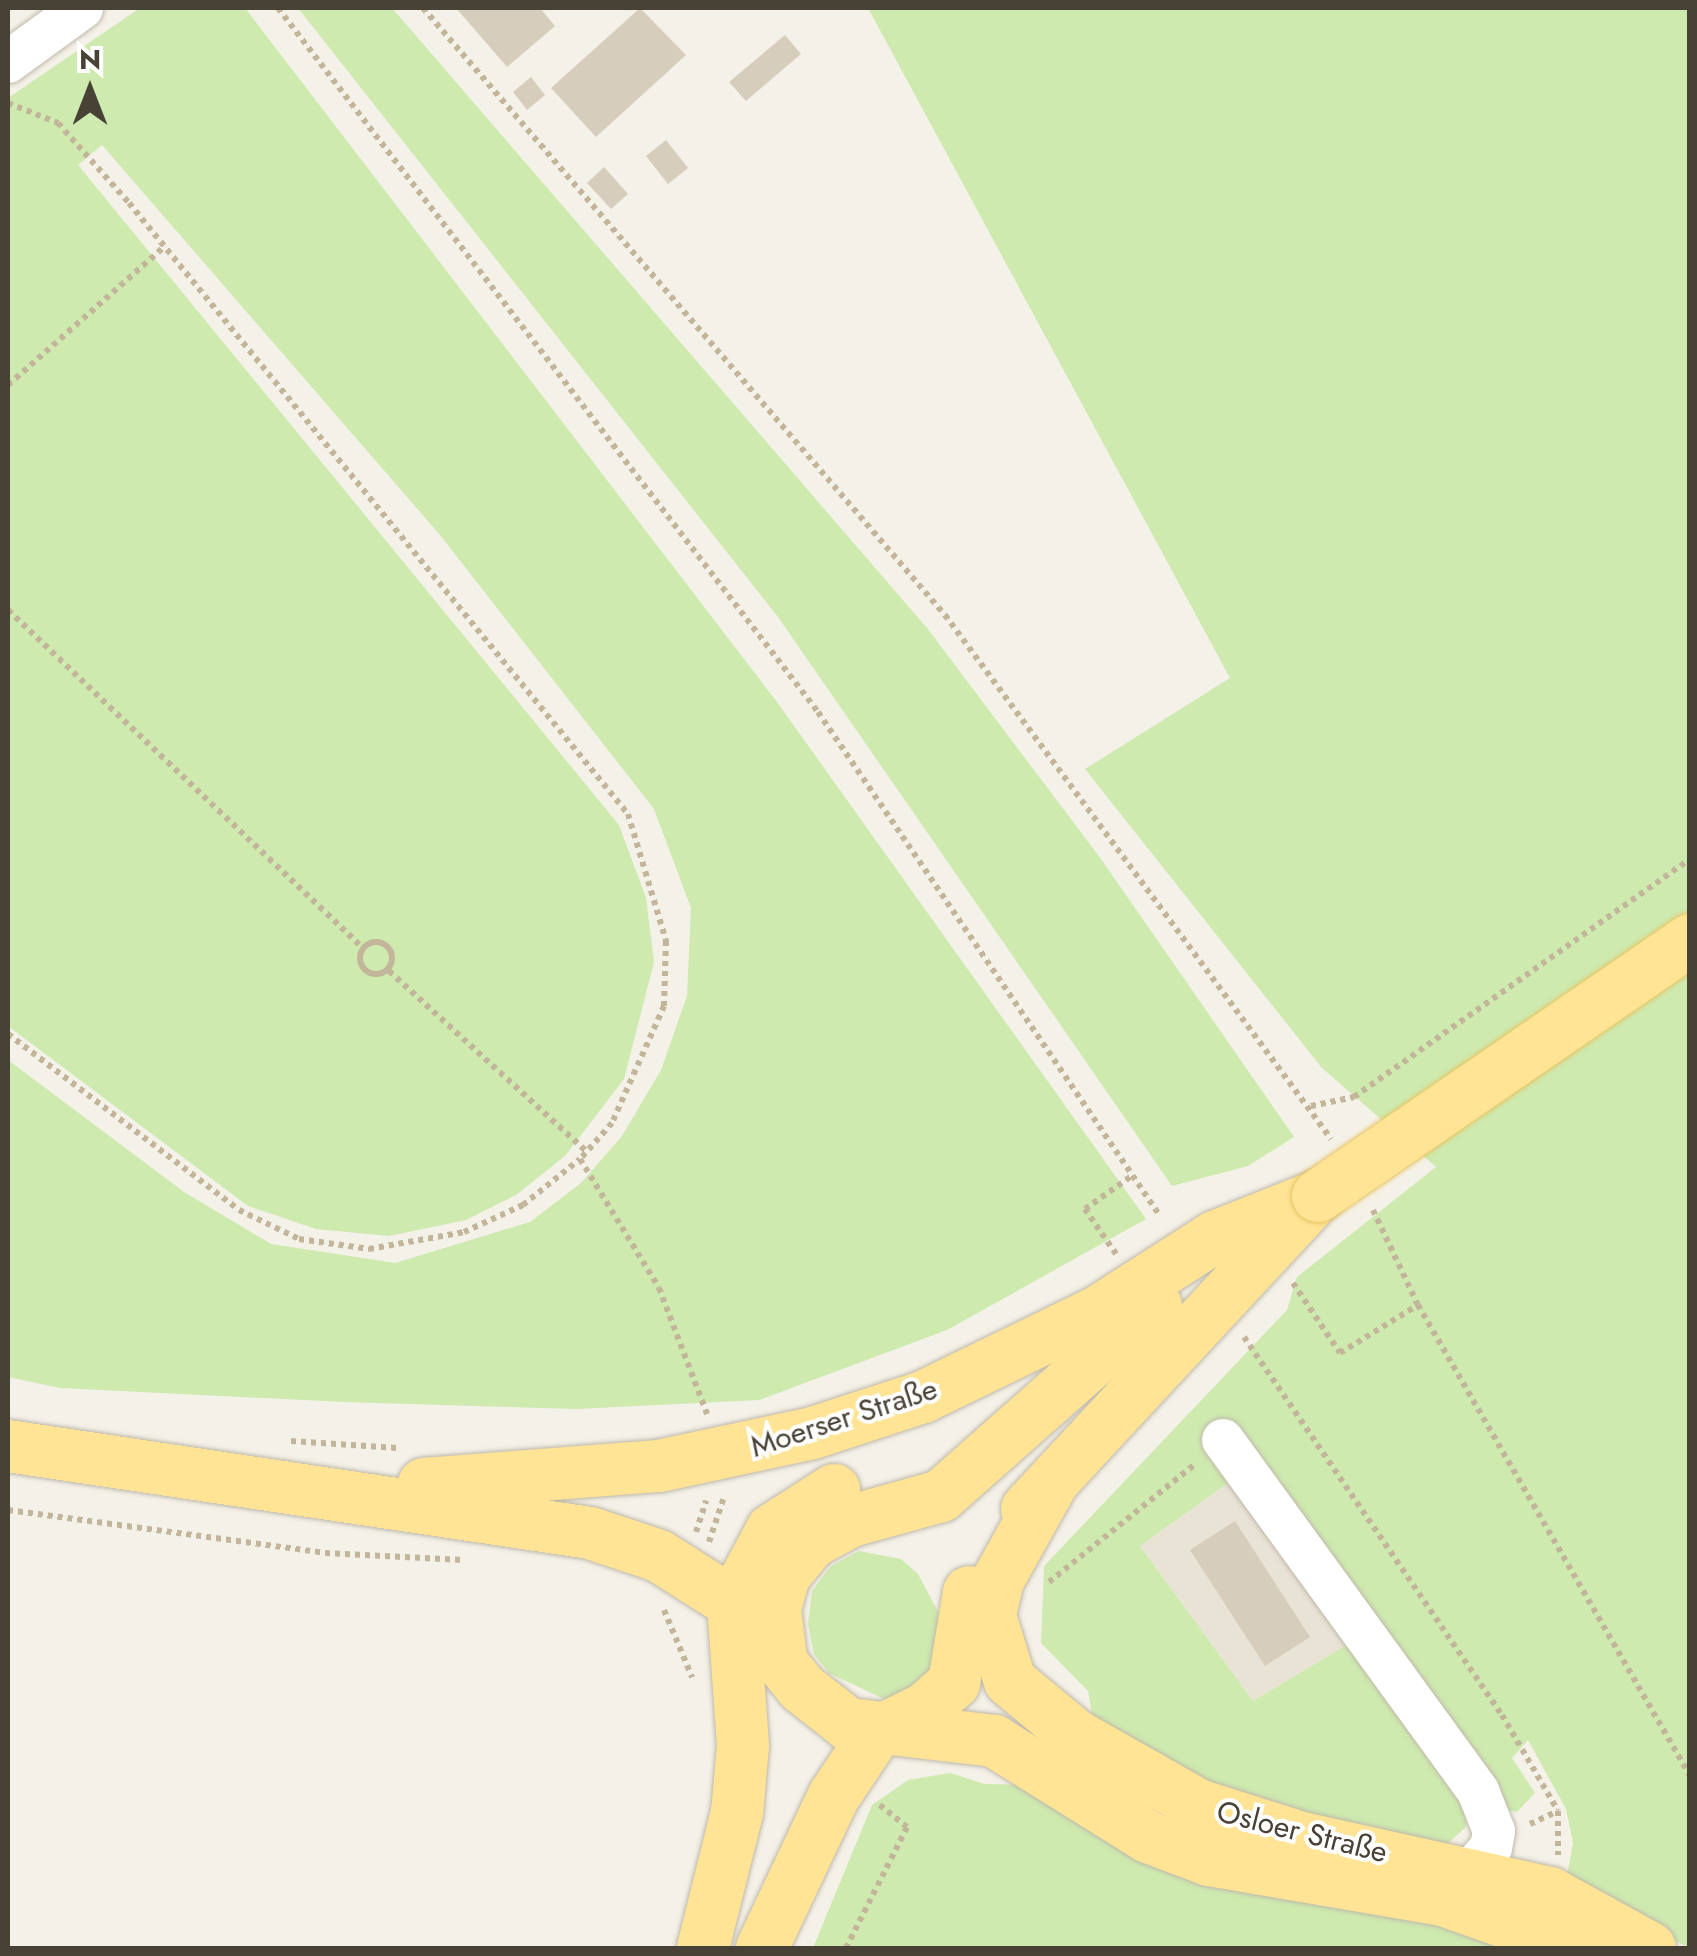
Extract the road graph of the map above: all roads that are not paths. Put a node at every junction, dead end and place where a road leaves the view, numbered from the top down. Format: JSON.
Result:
{"nodes":[{"id":1,"x":82,"y":8,"type":"edge"},
{"id":2,"x":8,"y":62,"type":"edge"},
{"id":3,"x":1690,"y":940,"type":"edge"},
{"id":4,"x":1341,"y":1182,"type":"junction"},
{"id":5,"x":1224,"y":1440,"type":"road end"},
{"id":6,"x":8,"y":1446,"type":"edge"},
{"id":7,"x":987,"y":1461,"type":"junction"},
{"id":8,"x":1052,"y":1483,"type":"junction"},
{"id":9,"x":326,"y":1488,"type":"junction"},
{"id":10,"x":734,"y":1603,"type":"junction"},
{"id":11,"x":781,"y":1658,"type":"junction"},
{"id":12,"x":876,"y":1733,"type":"junction"},
{"id":13,"x":1456,"y":1886,"type":"junction"},
{"id":14,"x":704,"y":1948,"type":"edge"},
{"id":15,"x":762,"y":1948,"type":"edge"},
{"id":16,"x":1579,"y":1948,"type":"edge"},
{"id":17,"x":1650,"y":1948,"type":"edge"}],
"edges":[{"from":1,"to":2,"type":"lane"},
{"from":3,"to":4,"type":"main road","bridge":true},
{"from":4,"to":7,"type":"main road"},
{"from":4,"to":8,"type":"main road"},
{"from":4,"to":9,"type":"main road","name":"Moerser Straße"},
{"from":5,"to":13,"type":"lane"},
{"from":6,"to":9,"type":"main road","name":"Moerser Straße"},
{"from":7,"to":10,"type":"main road"},
{"from":7,"to":11,"type":"main road"},
{"from":8,"to":12,"type":"main road"},
{"from":8,"to":13,"type":"main road","name":"Osloer Straße"},
{"from":9,"to":10,"type":"main road","name":"Moerser Straße"},
{"from":10,"to":11,"type":"main road","name":"Moerser Straße"},
{"from":10,"to":14,"type":"main road"},
{"from":11,"to":12,"type":"main road","name":"Osloer Straße"},
{"from":12,"to":13,"type":"main road","name":"Osloer Straße"},
{"from":12,"to":15,"type":"main road"},
{"from":13,"to":16,"type":"main road","name":"Osloer Straße"},
{"from":13,"to":17,"type":"main road","name":"Osloer Straße"}]}
